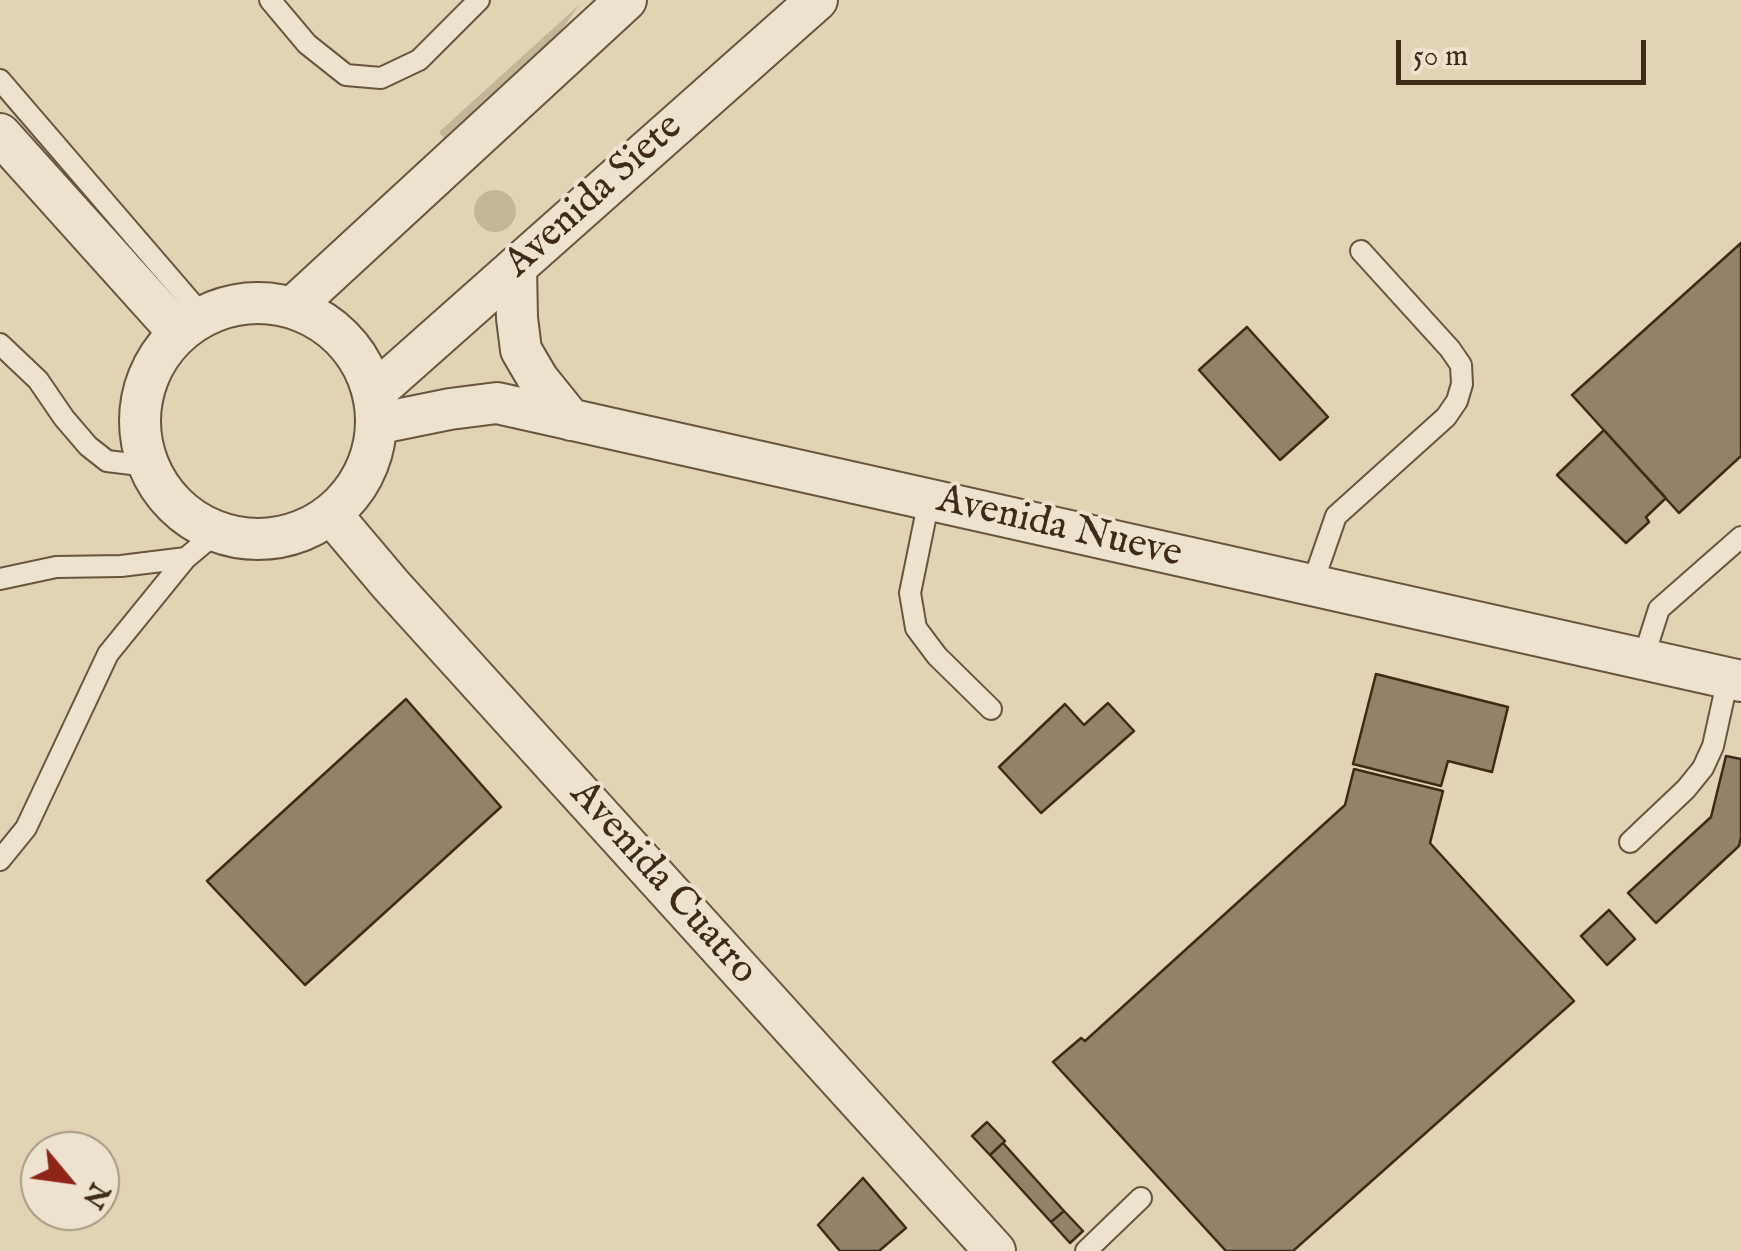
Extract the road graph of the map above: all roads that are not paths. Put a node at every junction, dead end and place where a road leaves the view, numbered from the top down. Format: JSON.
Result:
{"nodes":[{"id":1,"x":270,"y":0,"type":"edge"},
{"id":2,"x":479,"y":0,"type":"edge"},
{"id":3,"x":626,"y":0,"type":"edge"},
{"id":4,"x":818,"y":0,"type":"edge"},
{"id":5,"x":0,"y":80,"type":"edge"},
{"id":6,"x":0,"y":134,"type":"edge"},
{"id":7,"x":1360,"y":251,"type":"dead end"},
{"id":8,"x":516,"y":267,"type":"junction"},
{"id":9,"x":292,"y":308,"type":"junction"},
{"id":10,"x":191,"y":324,"type":"junction"},
{"id":11,"x":0,"y":344,"type":"edge"},
{"id":12,"x":375,"y":409,"type":"junction"},
{"id":13,"x":571,"y":420,"type":"junction"},
{"id":14,"x":148,"y":466,"type":"junction"},
{"id":15,"x":930,"y":500,"type":"junction"},
{"id":16,"x":331,"y":514,"type":"junction"},
{"id":17,"x":216,"y":533,"type":"junction"},
{"id":18,"x":1741,"y":537,"type":"edge"},
{"id":19,"x":186,"y":558,"type":"junction"},
{"id":20,"x":0,"y":579,"type":"edge"},
{"id":21,"x":1312,"y":585,"type":"junction"},
{"id":22,"x":1642,"y":659,"type":"junction"},
{"id":23,"x":1734,"y":679,"type":"edge"},
{"id":24,"x":991,"y":709,"type":"dead end"},
{"id":25,"x":1630,"y":842,"type":"dead end"},
{"id":26,"x":0,"y":860,"type":"edge"},
{"id":27,"x":1141,"y":1198,"type":"dead end"},
{"id":28,"x":995,"y":1251,"type":"edge"},
{"id":29,"x":1086,"y":1251,"type":"edge"}],
"edges":[{"from":1,"to":2,"type":"lane"},
{"from":3,"to":9,"type":"street"},
{"from":4,"to":8,"type":"street","name":"Avenida Siete"},
{"from":5,"to":10,"type":"lane"},
{"from":6,"to":10,"type":"street"},
{"from":7,"to":21,"type":"lane"},
{"from":8,"to":12,"type":"street","name":"Avenida Siete"},
{"from":8,"to":13,"type":"street"},
{"from":9,"to":10,"type":"street"},
{"from":9,"to":12,"type":"street"},
{"from":10,"to":14,"type":"street"},
{"from":11,"to":14,"type":"lane"},
{"from":12,"to":13,"type":"street","name":"Avenida Nueve"},
{"from":12,"to":16,"type":"street"},
{"from":13,"to":15,"type":"street","name":"Avenida Nueve"},
{"from":14,"to":17,"type":"street"},
{"from":15,"to":21,"type":"street","name":"Avenida Nueve"},
{"from":15,"to":24,"type":"lane"},
{"from":16,"to":17,"type":"street"},
{"from":16,"to":28,"type":"street","name":"Avenida Cuatro"},
{"from":17,"to":19,"type":"lane"},
{"from":18,"to":22,"type":"lane"},
{"from":19,"to":20,"type":"lane"},
{"from":19,"to":26,"type":"lane"},
{"from":21,"to":22,"type":"street","name":"Avenida Nueve"},
{"from":22,"to":23,"type":"street","name":"Avenida Nueve"},
{"from":23,"to":25,"type":"lane"},
{"from":27,"to":29,"type":"lane"}]}
